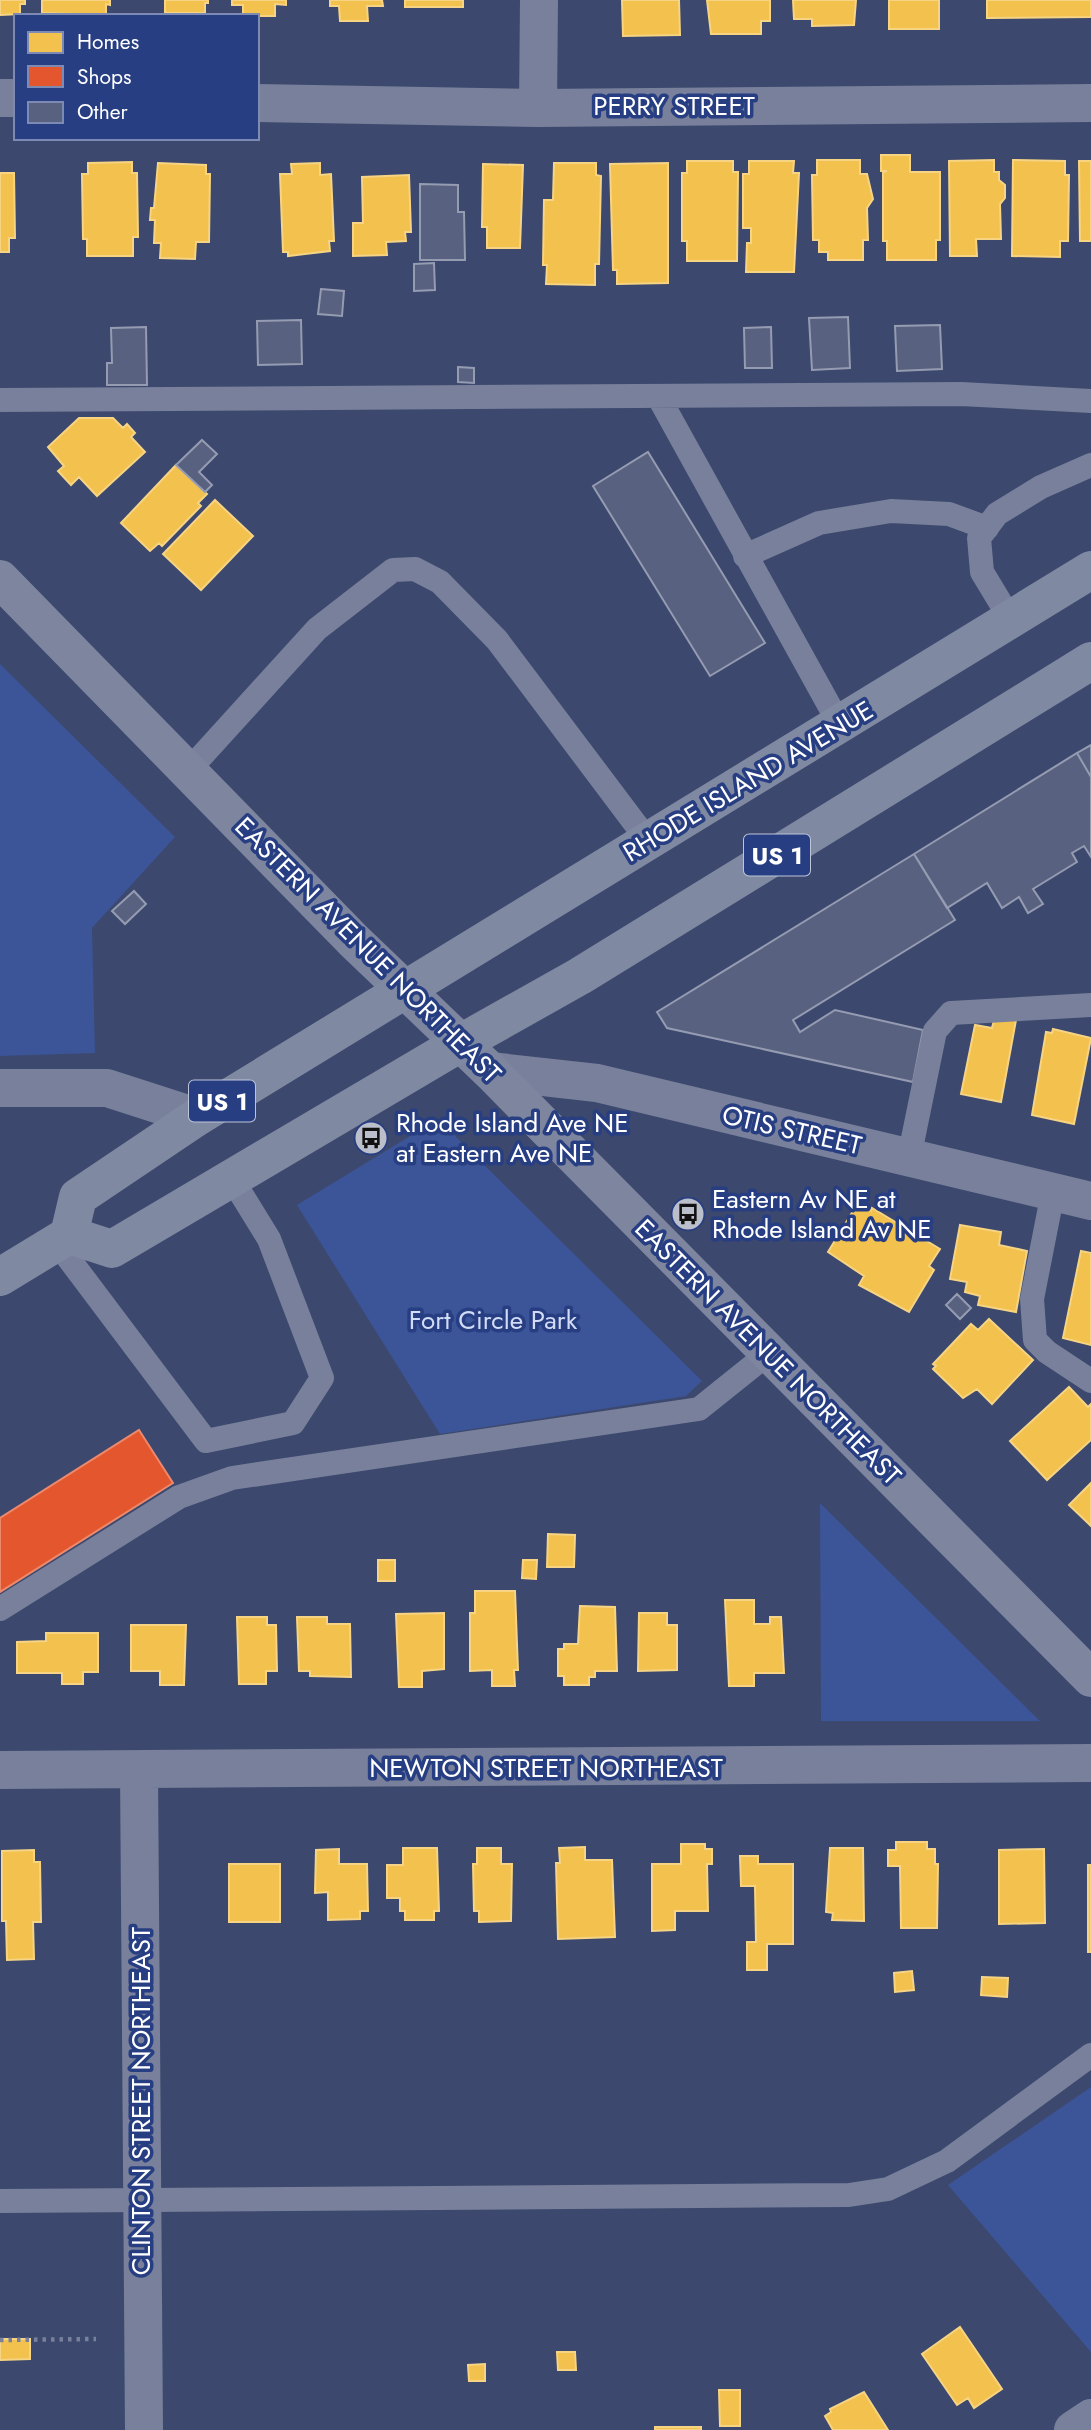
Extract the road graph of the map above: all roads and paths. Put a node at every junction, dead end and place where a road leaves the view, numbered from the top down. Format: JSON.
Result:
{"nodes":[{"id":1,"x":538,"y":0,"type":"edge"},
{"id":2,"x":259,"y":103,"type":"edge"},
{"id":3,"x":1091,"y":103,"type":"edge"},
{"id":4,"x":538,"y":108,"type":"junction"},
{"id":5,"x":658,"y":396,"type":"junction"},
{"id":6,"x":0,"y":400,"type":"edge"},
{"id":7,"x":1091,"y":401,"type":"edge"},
{"id":8,"x":1091,"y":465,"type":"edge"},
{"id":9,"x":987,"y":528,"type":"junction"},
{"id":10,"x":745,"y":556,"type":"junction"},
{"id":11,"x":1091,"y":570,"type":"edge"},
{"id":12,"x":0,"y":579,"type":"edge"},
{"id":13,"x":1011,"y":620,"type":"junction"},
{"id":14,"x":1091,"y":661,"type":"edge"},
{"id":15,"x":840,"y":725,"type":"junction"},
{"id":16,"x":188,"y":771,"type":"junction"},
{"id":17,"x":649,"y":842,"type":"junction"},
{"id":18,"x":404,"y":991,"type":"junction"},
{"id":19,"x":1091,"y":1005,"type":"edge"},
{"id":20,"x":459,"y":1044,"type":"junction"},
{"id":21,"x":490,"y":1071,"type":"junction"},
{"id":22,"x":0,"y":1088,"type":"edge"},
{"id":23,"x":197,"y":1116,"type":"junction"},
{"id":24,"x":909,"y":1158,"type":"junction"},
{"id":25,"x":232,"y":1179,"type":"junction"},
{"id":26,"x":1053,"y":1192,"type":"junction"},
{"id":27,"x":1091,"y":1200,"type":"edge"},
{"id":28,"x":63,"y":1239,"type":"junction"},
{"id":29,"x":0,"y":1277,"type":"edge"},
{"id":30,"x":770,"y":1352,"type":"junction"},
{"id":31,"x":1091,"y":1381,"type":"edge"},
{"id":32,"x":0,"y":1609,"type":"edge"},
{"id":33,"x":1091,"y":1678,"type":"edge"},
{"id":34,"x":1091,"y":1763,"type":"edge"},
{"id":35,"x":0,"y":1770,"type":"edge"},
{"id":36,"x":139,"y":1771,"type":"junction"},
{"id":37,"x":1091,"y":2054,"type":"edge"},
{"id":38,"x":0,"y":2201,"type":"edge"},
{"id":39,"x":141,"y":2201,"type":"junction"},
{"id":40,"x":96,"y":2339,"type":"dead end"},
{"id":41,"x":0,"y":2340,"type":"edge"},
{"id":42,"x":1091,"y":2418,"type":"edge"},
{"id":43,"x":144,"y":2430,"type":"edge"},
{"id":44,"x":1073,"y":2430,"type":"edge"}],
"edges":[{"from":1,"to":4,"type":"street"},
{"from":2,"to":4,"type":"street","name":"PERRY STREET"},
{"from":3,"to":4,"type":"street","name":"PERRY STREET"},
{"from":5,"to":6,"type":"lane"},
{"from":5,"to":7,"type":"lane"},
{"from":5,"to":10,"type":"lane"},
{"from":8,"to":9,"type":"lane"},
{"from":9,"to":10,"type":"lane"},
{"from":9,"to":13,"type":"lane"},
{"from":10,"to":15,"type":"lane"},
{"from":11,"to":13,"type":"main road","name":"RHODE ISLAND AVENUE","number":"US 1"},
{"from":12,"to":16,"type":"main road","name":"EASTERN AVENUE NORTHEAST"},
{"from":13,"to":15,"type":"main road","name":"RHODE ISLAND AVENUE","number":"US 1"},
{"from":14,"to":20,"type":"main road","number":"US 1"},
{"from":15,"to":17,"type":"main road","name":"RHODE ISLAND AVENUE","number":"US 1"},
{"from":16,"to":17,"type":"lane"},
{"from":16,"to":18,"type":"main road","name":"EASTERN AVENUE NORTHEAST"},
{"from":17,"to":18,"type":"main road","name":"RHODE ISLAND AVENUE","number":"US 1"},
{"from":18,"to":20,"type":"main road","name":"EASTERN AVENUE NORTHEAST"},
{"from":18,"to":23,"type":"main road","number":"US 1"},
{"from":19,"to":24,"type":"lane"},
{"from":20,"to":21,"type":"main road","name":"EASTERN AVENUE NORTHEAST"},
{"from":20,"to":25,"type":"main road","number":"US 1"},
{"from":21,"to":24,"type":"street","name":"OTIS STREET"},
{"from":21,"to":30,"type":"main road","name":"EASTERN AVENUE NORTHEAST"},
{"from":22,"to":23,"type":"street"},
{"from":23,"to":28,"type":"main road","number":"US 1"},
{"from":24,"to":26,"type":"street","name":"OTIS STREET"},
{"from":25,"to":28,"type":"main road","number":"US 1"},
{"from":25,"to":28,"type":"lane"},
{"from":26,"to":27,"type":"street","name":"OTIS STREET"},
{"from":26,"to":31,"type":"lane"},
{"from":28,"to":29,"type":"main road"},
{"from":30,"to":32,"type":"lane"},
{"from":30,"to":33,"type":"main road","name":"EASTERN AVENUE NORTHEAST"},
{"from":34,"to":36,"type":"street","name":"NEWTON STREET NORTHEAST"},
{"from":35,"to":36,"type":"street","name":"NEWTON STREET NORTHEAST"},
{"from":36,"to":39,"type":"street","name":"CLINTON STREET NORTHEAST"},
{"from":37,"to":39,"type":"lane"},
{"from":38,"to":39,"type":"lane"},
{"from":39,"to":43,"type":"street","name":"CLINTON STREET NORTHEAST"},
{"from":40,"to":41,"type":"path"},
{"from":42,"to":44,"type":"street"}]}
